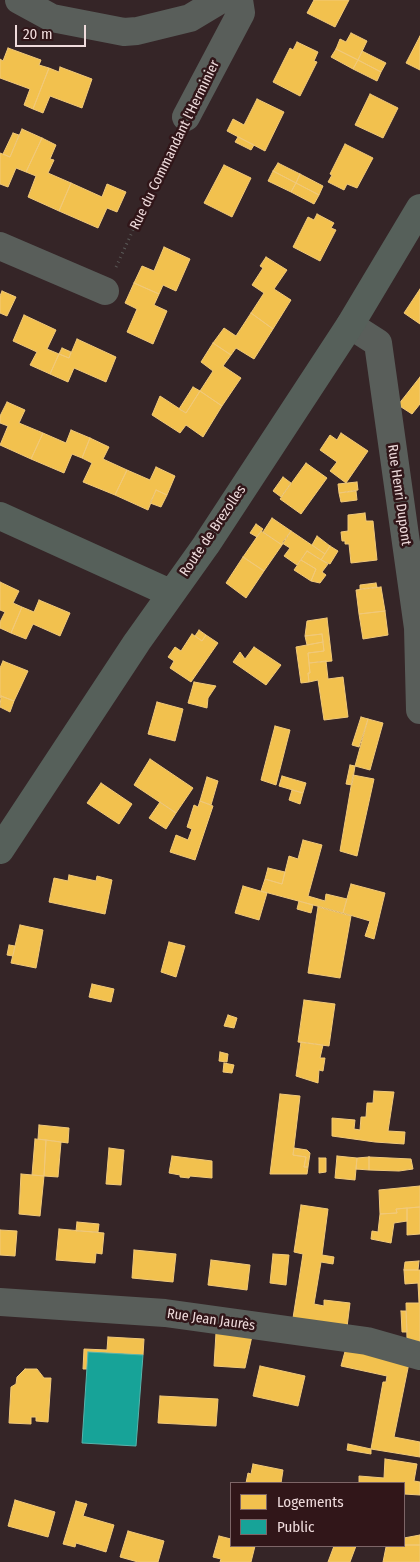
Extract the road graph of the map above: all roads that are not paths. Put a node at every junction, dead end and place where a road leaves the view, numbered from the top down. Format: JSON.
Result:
{"nodes":[{"id":1,"x":20,"y":0,"type":"edge"},
{"id":2,"x":220,"y":0,"type":"edge"},
{"id":3,"x":239,"y":0,"type":"edge"},
{"id":4,"x":186,"y":117,"type":"road end"},
{"id":5,"x":420,"y":208,"type":"edge"},
{"id":6,"x":0,"y":246,"type":"edge"},
{"id":7,"x":105,"y":291,"type":"road end"},
{"id":8,"x":350,"y":325,"type":"junction"},
{"id":9,"x":0,"y":516,"type":"edge"},
{"id":10,"x":170,"y":593,"type":"junction"},
{"id":11,"x":419,"y":627,"type":"edge"},
{"id":12,"x":420,"y":710,"type":"edge"},
{"id":13,"x":0,"y":850,"type":"edge"},
{"id":14,"x":0,"y":1302,"type":"edge"},
{"id":15,"x":420,"y":1356,"type":"edge"}],
"edges":[{"from":1,"to":2,"type":"street"},
{"from":3,"to":4,"type":"street","name":"Rue du Commandant l'Herminier"},
{"from":5,"to":8,"type":"main road","name":"Route de Brezolles"},
{"from":6,"to":7,"type":"street"},
{"from":8,"to":10,"type":"main road","name":"Route de Brezolles"},
{"from":8,"to":11,"type":"street","name":"Rue Henri Dupont"},
{"from":9,"to":10,"type":"main road"},
{"from":10,"to":13,"type":"main road","name":"Route de Brezolles"},
{"from":11,"to":12,"type":"street","name":"Rue Henri Dupont"},
{"from":14,"to":15,"type":"street","name":"Rue Jean Jaurès"}]}
